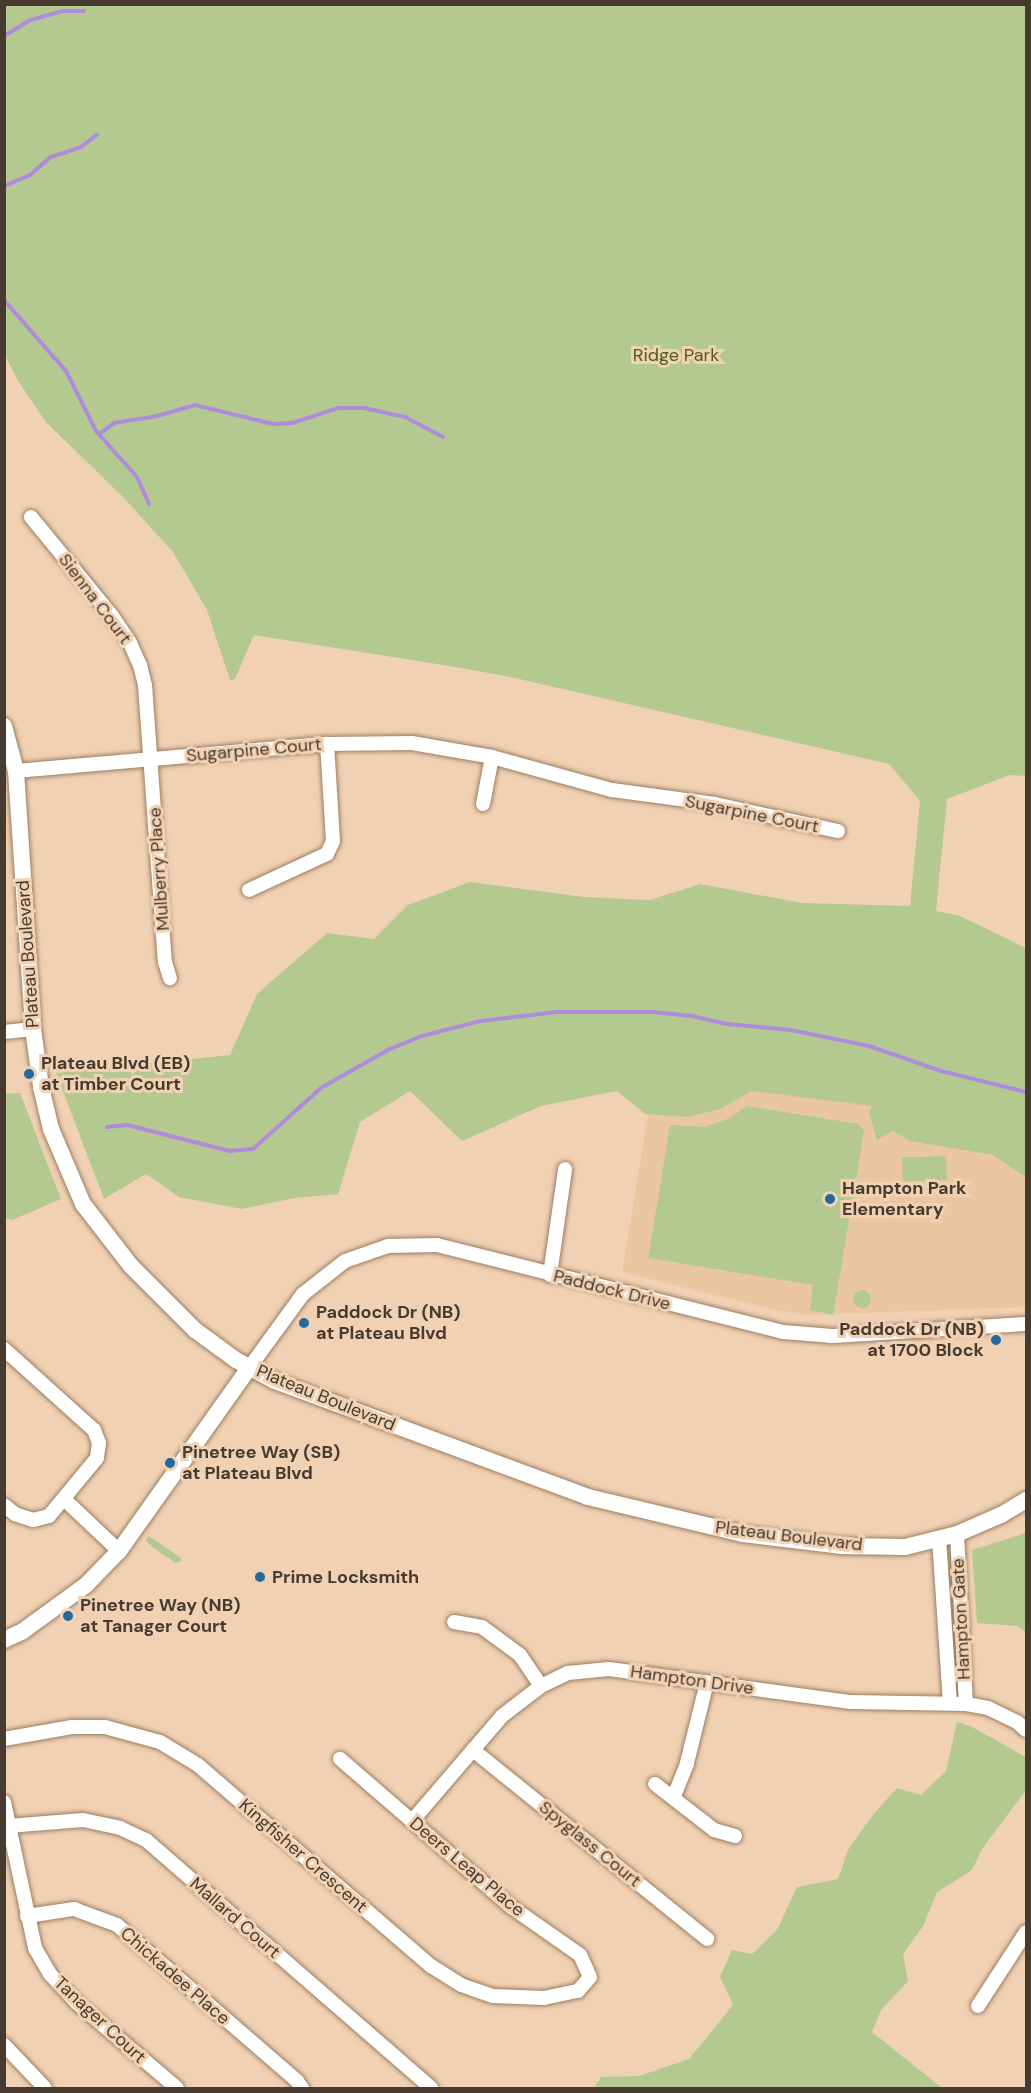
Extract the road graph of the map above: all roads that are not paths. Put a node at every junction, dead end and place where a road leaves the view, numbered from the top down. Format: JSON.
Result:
{"nodes":[{"id":1,"x":31,"y":517,"type":"dead end"},
{"id":2,"x":4,"y":726,"type":"edge"},
{"id":3,"x":327,"y":744,"type":"junction"},
{"id":4,"x":492,"y":757,"type":"junction"},
{"id":5,"x":152,"y":759,"type":"junction"},
{"id":6,"x":15,"y":771,"type":"junction"},
{"id":7,"x":483,"y":804,"type":"dead end"},
{"id":8,"x":838,"y":831,"type":"dead end"},
{"id":9,"x":249,"y":890,"type":"dead end"},
{"id":10,"x":170,"y":978,"type":"dead end"},
{"id":11,"x":33,"y":1029,"type":"junction"},
{"id":12,"x":4,"y":1032,"type":"edge"},
{"id":13,"x":565,"y":1169,"type":"dead end"},
{"id":14,"x":550,"y":1275,"type":"junction"},
{"id":15,"x":1026,"y":1324,"type":"edge"},
{"id":16,"x":4,"y":1349,"type":"edge"},
{"id":17,"x":249,"y":1368,"type":"junction"},
{"id":18,"x":64,"y":1499,"type":"junction"},
{"id":19,"x":1026,"y":1500,"type":"edge"},
{"id":20,"x":4,"y":1505,"type":"edge"},
{"id":21,"x":957,"y":1534,"type":"junction"},
{"id":22,"x":939,"y":1538,"type":"junction"},
{"id":23,"x":119,"y":1551,"type":"junction"},
{"id":24,"x":454,"y":1622,"type":"dead end"},
{"id":25,"x":4,"y":1640,"type":"edge"},
{"id":26,"x":707,"y":1682,"type":"junction"},
{"id":27,"x":541,"y":1686,"type":"junction"},
{"id":28,"x":950,"y":1703,"type":"junction"},
{"id":29,"x":966,"y":1704,"type":"junction"},
{"id":30,"x":1026,"y":1730,"type":"edge"},
{"id":31,"x":4,"y":1739,"type":"edge"},
{"id":32,"x":473,"y":1750,"type":"junction"},
{"id":33,"x":340,"y":1759,"type":"dead end"},
{"id":34,"x":655,"y":1784,"type":"dead end"},
{"id":35,"x":674,"y":1796,"type":"junction"},
{"id":36,"x":4,"y":1802,"type":"edge"},
{"id":37,"x":412,"y":1821,"type":"junction"},
{"id":38,"x":8,"y":1826,"type":"junction"},
{"id":39,"x":735,"y":1836,"type":"dead end"},
{"id":40,"x":27,"y":1916,"type":"junction"},
{"id":41,"x":1026,"y":1932,"type":"edge"},
{"id":42,"x":706,"y":1938,"type":"dead end"},
{"id":43,"x":591,"y":1977,"type":"joint"},
{"id":44,"x":978,"y":2006,"type":"dead end"},
{"id":45,"x":4,"y":2045,"type":"edge"},
{"id":46,"x":45,"y":2088,"type":"edge"},
{"id":47,"x":177,"y":2088,"type":"edge"},
{"id":48,"x":302,"y":2088,"type":"edge"},
{"id":49,"x":431,"y":2088,"type":"edge"}],
"edges":[{"from":1,"to":5,"type":"street","name":"Sienna Court"},
{"from":2,"to":6,"type":"street","name":"Plateau Boulevard"},
{"from":3,"to":4,"type":"street","name":"Sugarpine Court"},
{"from":3,"to":5,"type":"street","name":"Sugarpine Court"},
{"from":3,"to":9,"type":"street"},
{"from":4,"to":7,"type":"street"},
{"from":4,"to":8,"type":"street","name":"Sugarpine Court"},
{"from":5,"to":6,"type":"street","name":"Sugarpine Court"},
{"from":5,"to":10,"type":"street","name":"Mulberry Place"},
{"from":6,"to":11,"type":"street","name":"Plateau Boulevard"},
{"from":11,"to":12,"type":"street"},
{"from":11,"to":17,"type":"street","name":"Plateau Boulevard"},
{"from":13,"to":14,"type":"street"},
{"from":14,"to":15,"type":"street","name":"Paddock Drive"},
{"from":14,"to":17,"type":"street","name":"Paddock Drive"},
{"from":16,"to":18,"type":"street"},
{"from":17,"to":22,"type":"street","name":"Plateau Boulevard"},
{"from":17,"to":23,"type":"street"},
{"from":18,"to":20,"type":"street"},
{"from":18,"to":23,"type":"street"},
{"from":19,"to":21,"type":"street","name":"Plateau Boulevard"},
{"from":21,"to":22,"type":"street","name":"Plateau Boulevard"},
{"from":21,"to":29,"type":"street","name":"Hampton Gate"},
{"from":22,"to":28,"type":"street","name":"Hampton Gate"},
{"from":23,"to":25,"type":"street"},
{"from":24,"to":27,"type":"street"},
{"from":26,"to":27,"type":"street","name":"Hampton Drive"},
{"from":26,"to":28,"type":"street","name":"Hampton Drive"},
{"from":26,"to":35,"type":"street"},
{"from":27,"to":32,"type":"street","name":"Hampton Drive"},
{"from":28,"to":29,"type":"street","name":"Hampton Drive"},
{"from":29,"to":30,"type":"street","name":"Hampton Drive"},
{"from":31,"to":43,"type":"street","name":"Kingfisher Crescent"},
{"from":32,"to":37,"type":"street","name":"Hampton Drive"},
{"from":32,"to":42,"type":"street","name":"Spyglass Court"},
{"from":33,"to":37,"type":"street","name":"Deers Leap Place"},
{"from":34,"to":35,"type":"street"},
{"from":35,"to":39,"type":"street"},
{"from":36,"to":38,"type":"street","name":"Tanager Court"},
{"from":37,"to":43,"type":"street","name":"Deers Leap Place"},
{"from":38,"to":40,"type":"street","name":"Tanager Court"},
{"from":38,"to":49,"type":"street","name":"Mallard Court"},
{"from":40,"to":47,"type":"street","name":"Tanager Court"},
{"from":40,"to":48,"type":"street","name":"Chickadee Place"},
{"from":41,"to":44,"type":"street"},
{"from":45,"to":46,"type":"street"}]}
